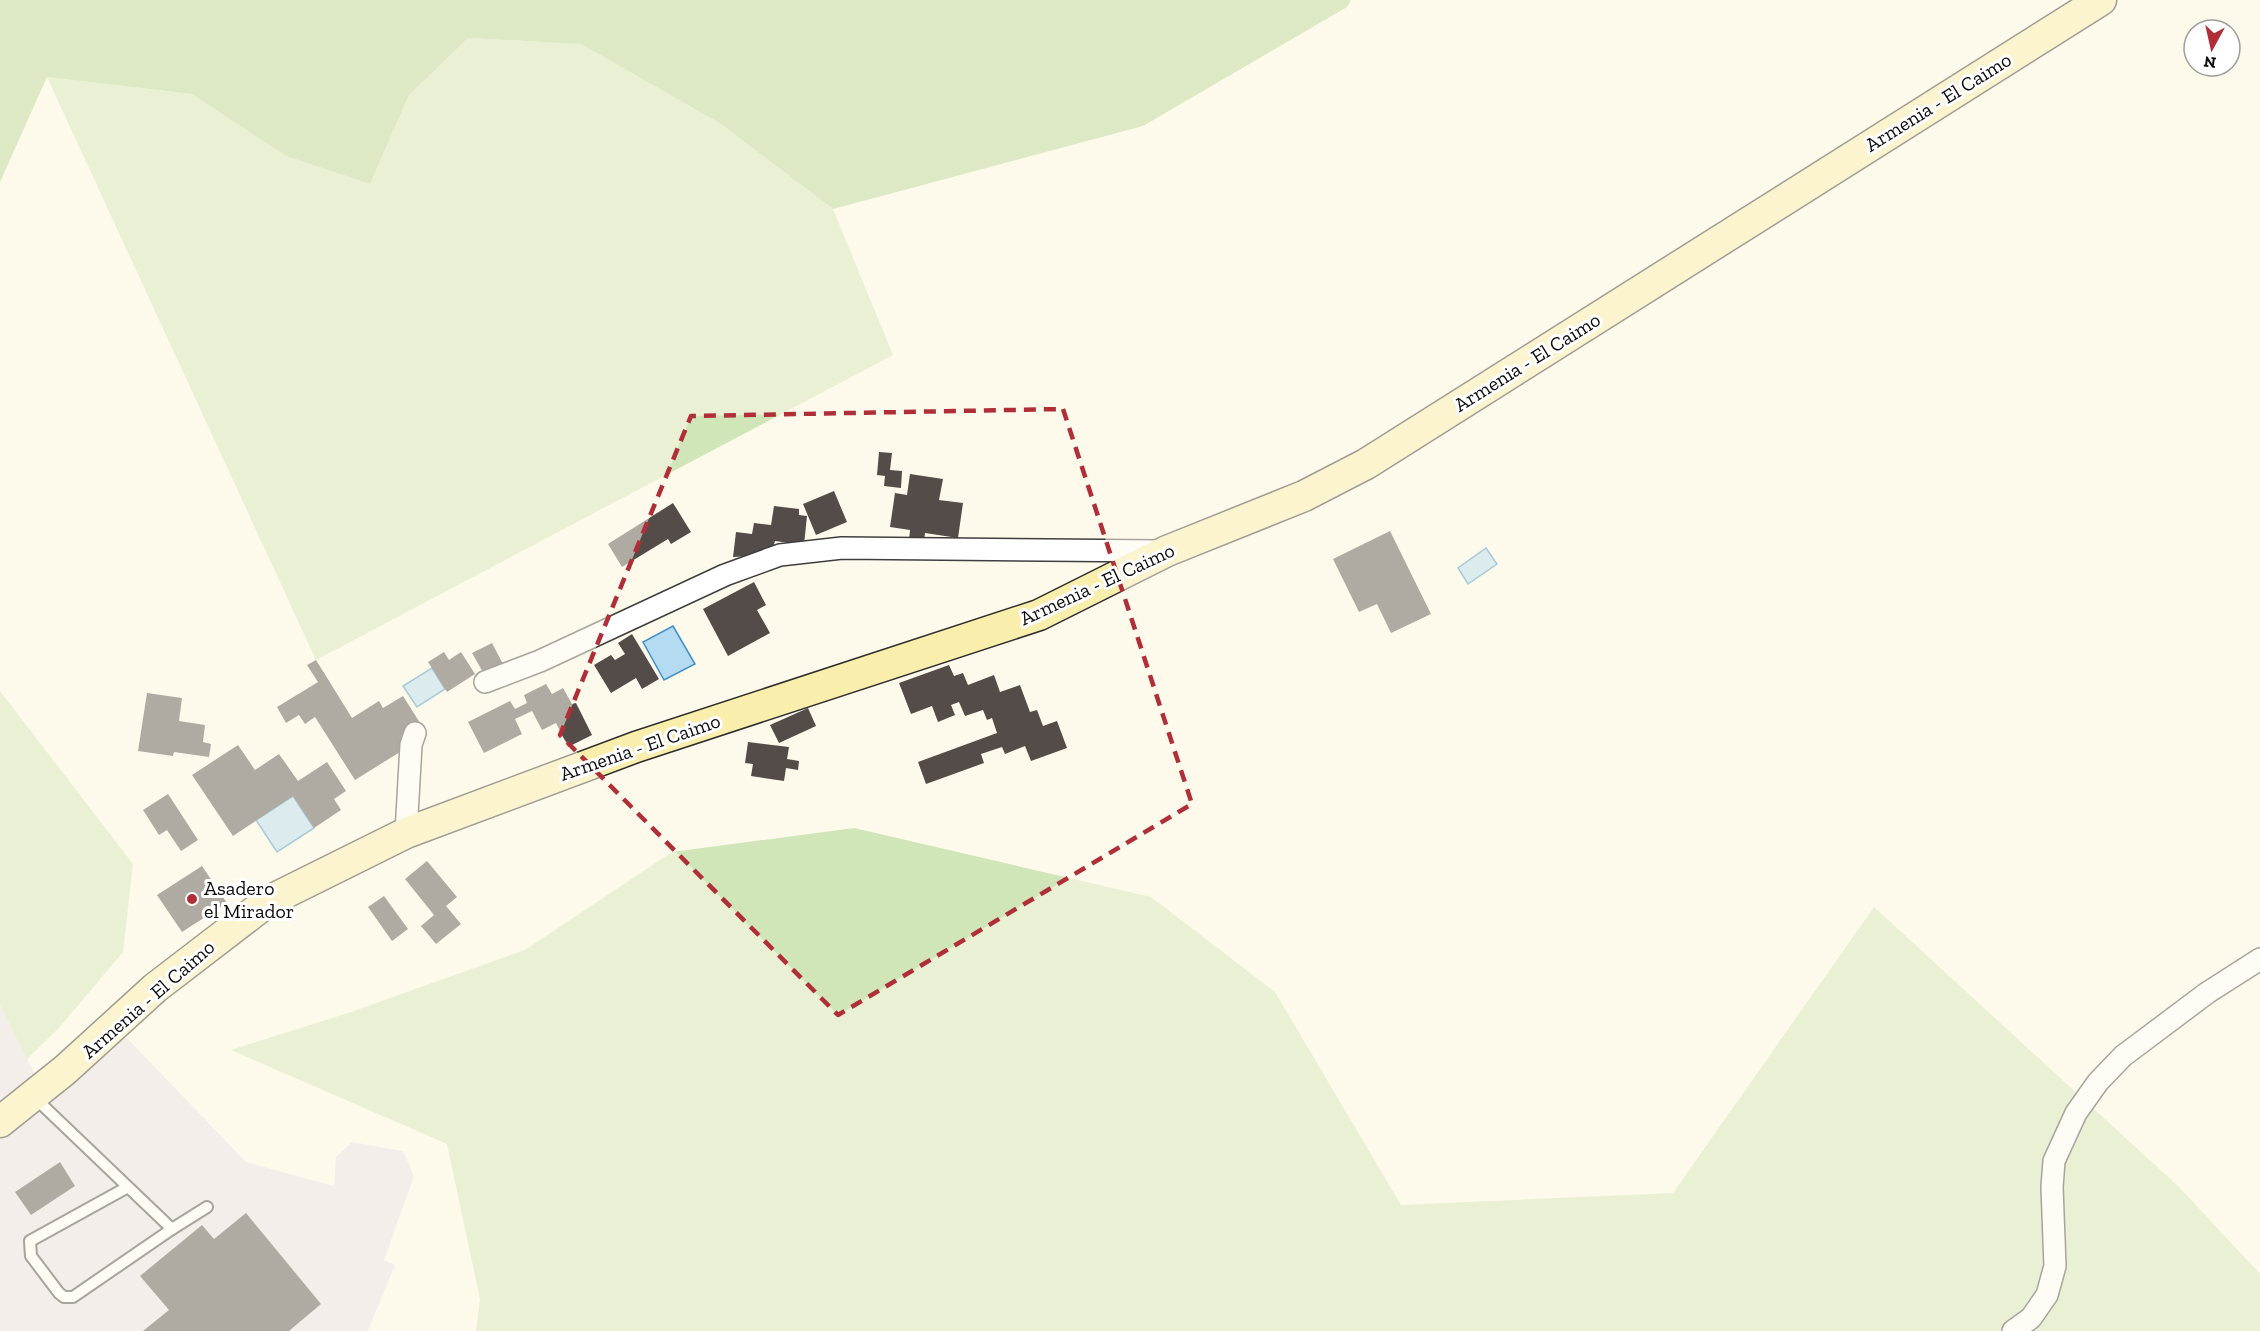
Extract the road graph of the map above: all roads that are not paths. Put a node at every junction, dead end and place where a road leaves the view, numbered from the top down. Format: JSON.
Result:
{"nodes":[{"id":1,"x":2101,"y":0,"type":"edge"},
{"id":2,"x":1167,"y":551,"type":"junction"},
{"id":3,"x":485,"y":682,"type":"dead end"},
{"id":4,"x":415,"y":733,"type":"dead end"},
{"id":5,"x":406,"y":833,"type":"junction"},
{"id":6,"x":2260,"y":959,"type":"edge"},
{"id":7,"x":33,"y":1096,"type":"junction"},
{"id":8,"x":0,"y":1122,"type":"edge"},
{"id":9,"x":126,"y":1188,"type":"junction"},
{"id":10,"x":207,"y":1208,"type":"dead end"},
{"id":11,"x":172,"y":1228,"type":"junction"},
{"id":12,"x":2013,"y":1331,"type":"edge"}],
"edges":[{"from":1,"to":2,"type":"main road","name":"Armenia - El Caimo"},
{"from":2,"to":3,"type":"street"},
{"from":2,"to":5,"type":"main road","name":"Armenia - El Caimo"},
{"from":4,"to":5,"type":"street"},
{"from":5,"to":7,"type":"main road","name":"Armenia - El Caimo"},
{"from":6,"to":12,"type":"street"},
{"from":7,"to":8,"type":"main road","name":"Armenia - El Caimo"},
{"from":7,"to":9,"type":"lane"},
{"from":9,"to":11,"type":"lane"},
{"from":9,"to":11,"type":"lane"},
{"from":10,"to":11,"type":"lane"}]}
